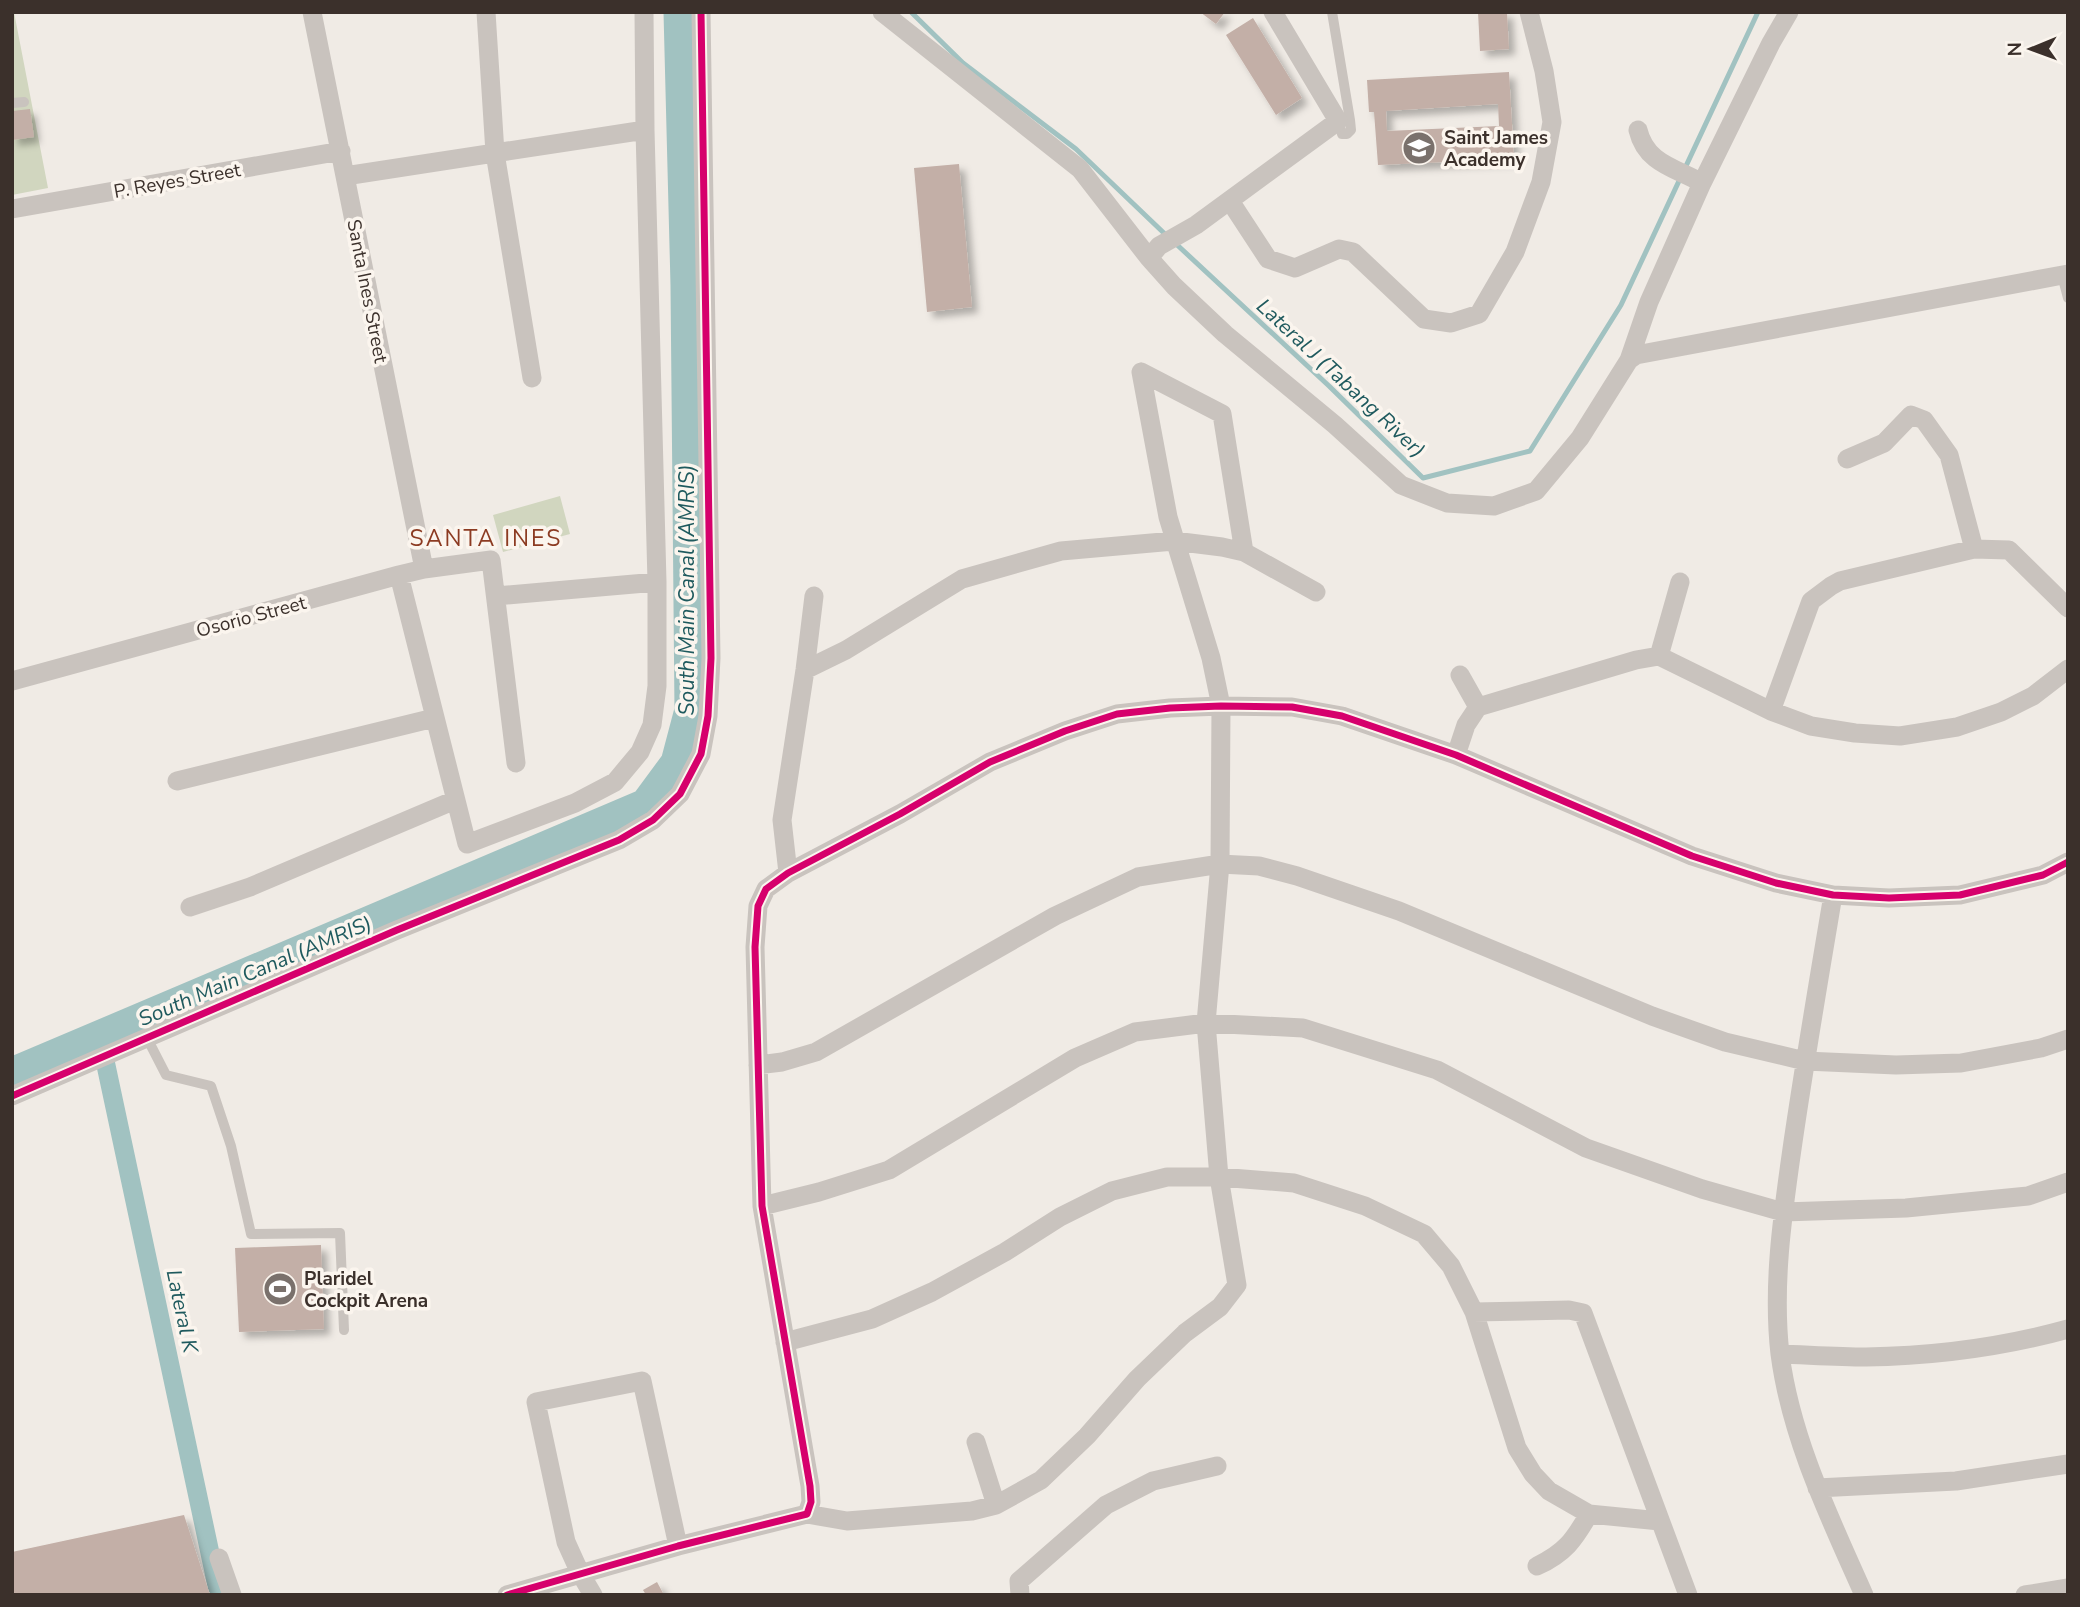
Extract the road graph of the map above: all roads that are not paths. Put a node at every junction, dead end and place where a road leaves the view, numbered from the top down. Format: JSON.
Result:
{"nodes":[{"id":1,"x":312,"y":12,"type":"edge"},
{"id":2,"x":486,"y":12,"type":"edge"},
{"id":3,"x":644,"y":12,"type":"edge"},
{"id":4,"x":701,"y":12,"type":"edge"},
{"id":5,"x":882,"y":12,"type":"edge"},
{"id":6,"x":1273,"y":12,"type":"edge"},
{"id":7,"x":1332,"y":12,"type":"edge"},
{"id":8,"x":1529,"y":12,"type":"edge"},
{"id":9,"x":1790,"y":12,"type":"edge"},
{"id":10,"x":24,"y":102,"type":"dead end"},
{"id":11,"x":12,"y":103,"type":"edge"},
{"id":12,"x":1338,"y":121,"type":"junction"},
{"id":13,"x":645,"y":130,"type":"junction"},
{"id":14,"x":1638,"y":130,"type":"dead end"},
{"id":15,"x":341,"y":151,"type":"junction"},
{"id":16,"x":495,"y":153,"type":"junction"},
{"id":17,"x":345,"y":176,"type":"junction"},
{"id":18,"x":1698,"y":181,"type":"junction"},
{"id":19,"x":1230,"y":201,"type":"junction"},
{"id":20,"x":12,"y":209,"type":"edge"},
{"id":21,"x":1154,"y":252,"type":"junction"},
{"id":22,"x":2065,"y":275,"type":"edge"},
{"id":23,"x":2068,"y":298,"type":"edge"},
{"id":24,"x":1629,"y":360,"type":"junction"},
{"id":25,"x":533,"y":378,"type":"dead end"},
{"id":26,"x":1847,"y":459,"type":"dead end"},
{"id":27,"x":1174,"y":541,"type":"junction"},
{"id":28,"x":1974,"y":549,"type":"junction"},
{"id":29,"x":1244,"y":552,"type":"junction"},
{"id":30,"x":424,"y":569,"type":"junction"},
{"id":31,"x":399,"y":575,"type":"junction"},
{"id":32,"x":657,"y":582,"type":"junction"},
{"id":33,"x":1680,"y":582,"type":"dead end"},
{"id":34,"x":1316,"y":592,"type":"dead end"},
{"id":35,"x":496,"y":596,"type":"junction"},
{"id":36,"x":814,"y":596,"type":"dead end"},
{"id":37,"x":2068,"y":608,"type":"edge"},
{"id":38,"x":1659,"y":656,"type":"junction"},
{"id":39,"x":2068,"y":669,"type":"edge"},
{"id":40,"x":805,"y":670,"type":"junction"},
{"id":41,"x":1461,"y":675,"type":"dead end"},
{"id":42,"x":12,"y":681,"type":"edge"},
{"id":43,"x":1221,"y":706,"type":"junction"},
{"id":44,"x":1478,"y":707,"type":"junction"},
{"id":45,"x":1771,"y":711,"type":"junction"},
{"id":46,"x":435,"y":718,"type":"junction"},
{"id":47,"x":1456,"y":755,"type":"junction"},
{"id":48,"x":516,"y":763,"type":"dead end"},
{"id":49,"x":177,"y":781,"type":"dead end"},
{"id":50,"x":455,"y":800,"type":"junction"},
{"id":51,"x":2068,"y":862,"type":"edge"},
{"id":52,"x":1220,"y":864,"type":"junction"},
{"id":53,"x":788,"y":873,"type":"junction"},
{"id":54,"x":1833,"y":895,"type":"junction"},
{"id":55,"x":190,"y":907,"type":"dead end"},
{"id":56,"x":1206,"y":1023,"type":"junction"},
{"id":57,"x":147,"y":1038,"type":"junction"},
{"id":58,"x":2068,"y":1039,"type":"edge"},
{"id":59,"x":1805,"y":1061,"type":"junction"},
{"id":60,"x":758,"y":1065,"type":"junction"},
{"id":61,"x":12,"y":1096,"type":"edge"},
{"id":62,"x":1219,"y":1177,"type":"junction"},
{"id":63,"x":2068,"y":1182,"type":"edge"},
{"id":64,"x":762,"y":1206,"type":"junction"},
{"id":65,"x":1783,"y":1212,"type":"junction"},
{"id":66,"x":1474,"y":1312,"type":"junction"},
{"id":67,"x":2068,"y":1329,"type":"edge"},
{"id":68,"x":344,"y":1331,"type":"dead end"},
{"id":69,"x":785,"y":1342,"type":"junction"},
{"id":70,"x":1780,"y":1354,"type":"junction"},
{"id":71,"x":976,"y":1442,"type":"dead end"},
{"id":72,"x":2068,"y":1464,"type":"edge"},
{"id":73,"x":1217,"y":1466,"type":"dead end"},
{"id":74,"x":1817,"y":1488,"type":"junction"},
{"id":75,"x":996,"y":1505,"type":"junction"},
{"id":76,"x":807,"y":1514,"type":"junction"},
{"id":77,"x":1589,"y":1514,"type":"junction"},
{"id":78,"x":1660,"y":1521,"type":"junction"},
{"id":79,"x":678,"y":1546,"type":"junction"},
{"id":80,"x":219,"y":1558,"type":"dead end"},
{"id":81,"x":1537,"y":1566,"type":"dead end"},
{"id":82,"x":580,"y":1573,"type":"junction"},
{"id":83,"x":2068,"y":1588,"type":"edge"},
{"id":84,"x":232,"y":1595,"type":"edge"},
{"id":85,"x":507,"y":1595,"type":"edge"},
{"id":86,"x":593,"y":1595,"type":"edge"},
{"id":87,"x":1020,"y":1595,"type":"edge"},
{"id":88,"x":1688,"y":1595,"type":"edge"},
{"id":89,"x":1864,"y":1595,"type":"edge"},
{"id":90,"x":2025,"y":1595,"type":"edge"}],
"edges":[{"from":1,"to":15,"type":"street","name":"Santa Ines Street"},
{"from":2,"to":16,"type":"street"},
{"from":3,"to":13,"type":"street"},
{"from":4,"to":57,"type":"street"},
{"from":5,"to":21,"type":"street"},
{"from":6,"to":12,"type":"street"},
{"from":7,"to":12,"type":"lane"},
{"from":8,"to":19,"type":"street"},
{"from":9,"to":18,"type":"street"},
{"from":10,"to":11,"type":"lane"},
{"from":12,"to":19,"type":"street"},
{"from":13,"to":16,"type":"street"},
{"from":13,"to":32,"type":"street"},
{"from":14,"to":18,"type":"street"},
{"from":15,"to":17,"type":"street","name":"Santa Ines Street"},
{"from":15,"to":20,"type":"street","name":"P. Reyes Street"},
{"from":16,"to":17,"type":"street"},
{"from":16,"to":25,"type":"street"},
{"from":17,"to":30,"type":"street","name":"Santa Ines Street"},
{"from":18,"to":24,"type":"street"},
{"from":19,"to":21,"type":"street"},
{"from":21,"to":24,"type":"street"},
{"from":22,"to":23,"type":"lane"},
{"from":22,"to":24,"type":"street"},
{"from":26,"to":28,"type":"street"},
{"from":27,"to":29,"type":"street"},
{"from":27,"to":29,"type":"street"},
{"from":27,"to":40,"type":"street"},
{"from":27,"to":43,"type":"street"},
{"from":28,"to":37,"type":"street"},
{"from":28,"to":45,"type":"street"},
{"from":29,"to":34,"type":"street"},
{"from":30,"to":31,"type":"street","name":"Osorio Street"},
{"from":30,"to":35,"type":"street","name":"Osorio Street"},
{"from":31,"to":42,"type":"street","name":"Osorio Street"},
{"from":31,"to":46,"type":"street"},
{"from":32,"to":35,"type":"street"},
{"from":32,"to":50,"type":"street"},
{"from":33,"to":38,"type":"street"},
{"from":35,"to":48,"type":"street"},
{"from":36,"to":40,"type":"street"},
{"from":38,"to":44,"type":"street"},
{"from":38,"to":45,"type":"street"},
{"from":39,"to":45,"type":"street"},
{"from":40,"to":53,"type":"street"},
{"from":41,"to":44,"type":"street"},
{"from":43,"to":47,"type":"street"},
{"from":43,"to":52,"type":"street"},
{"from":43,"to":53,"type":"street"},
{"from":44,"to":47,"type":"street"},
{"from":46,"to":49,"type":"street"},
{"from":46,"to":50,"type":"street"},
{"from":47,"to":54,"type":"street"},
{"from":50,"to":55,"type":"street"},
{"from":51,"to":54,"type":"street"},
{"from":52,"to":56,"type":"street"},
{"from":52,"to":59,"type":"street"},
{"from":52,"to":60,"type":"street"},
{"from":53,"to":60,"type":"street"},
{"from":54,"to":59,"type":"street"},
{"from":56,"to":62,"type":"street"},
{"from":56,"to":64,"type":"street"},
{"from":56,"to":65,"type":"street"},
{"from":57,"to":61,"type":"street"},
{"from":57,"to":68,"type":"lane"},
{"from":58,"to":59,"type":"street"},
{"from":59,"to":65,"type":"street"},
{"from":60,"to":64,"type":"street"},
{"from":62,"to":66,"type":"street"},
{"from":62,"to":69,"type":"street"},
{"from":62,"to":75,"type":"street"},
{"from":63,"to":65,"type":"street"},
{"from":64,"to":69,"type":"street"},
{"from":65,"to":70,"type":"street"},
{"from":66,"to":77,"type":"street"},
{"from":66,"to":78,"type":"street"},
{"from":67,"to":70,"type":"street"},
{"from":69,"to":76,"type":"street"},
{"from":70,"to":74,"type":"street"},
{"from":71,"to":75,"type":"street"},
{"from":72,"to":74,"type":"street"},
{"from":73,"to":87,"type":"street"},
{"from":74,"to":89,"type":"street"},
{"from":75,"to":76,"type":"street"},
{"from":76,"to":79,"type":"street"},
{"from":77,"to":78,"type":"street"},
{"from":77,"to":81,"type":"street"},
{"from":78,"to":88,"type":"street"},
{"from":79,"to":82,"type":"street"},
{"from":79,"to":82,"type":"street"},
{"from":80,"to":84,"type":"street"},
{"from":82,"to":85,"type":"street"},
{"from":82,"to":86,"type":"street"},
{"from":83,"to":90,"type":"street"}]}
